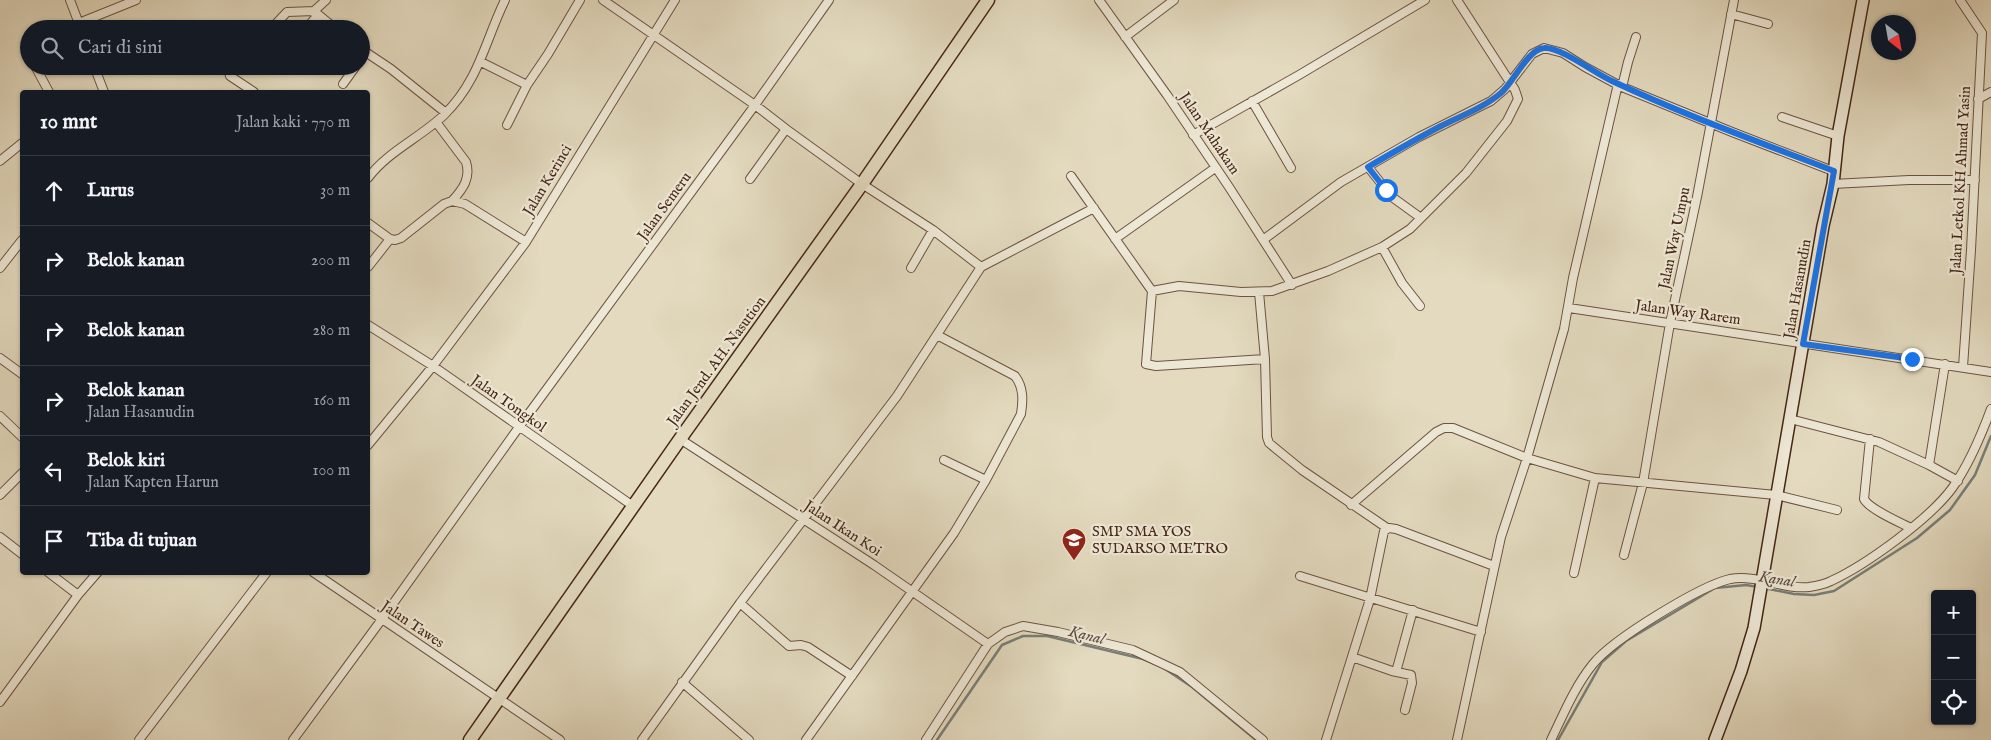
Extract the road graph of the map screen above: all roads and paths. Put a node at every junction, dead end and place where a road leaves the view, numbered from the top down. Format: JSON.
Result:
{"nodes":[{"id":1,"x":70,"y":0,"type":"edge"},
{"id":2,"x":136,"y":0,"type":"edge"},
{"id":3,"x":326,"y":0,"type":"edge"},
{"id":4,"x":505,"y":0,"type":"edge"},
{"id":5,"x":580,"y":0,"type":"edge"},
{"id":6,"x":603,"y":0,"type":"edge"},
{"id":7,"x":675,"y":0,"type":"edge"},
{"id":8,"x":829,"y":0,"type":"edge"},
{"id":9,"x":988,"y":0,"type":"edge"},
{"id":10,"x":1099,"y":0,"type":"edge"},
{"id":11,"x":1174,"y":0,"type":"edge"},
{"id":12,"x":1425,"y":0,"type":"edge"},
{"id":13,"x":1457,"y":0,"type":"edge"},
{"id":14,"x":1734,"y":0,"type":"edge"},
{"id":15,"x":1863,"y":0,"type":"edge"},
{"id":16,"x":1960,"y":0,"type":"edge"},
{"id":17,"x":314,"y":11,"type":"junction"},
{"id":18,"x":1731,"y":14,"type":"junction"},
{"id":19,"x":78,"y":20,"type":"edge"},
{"id":20,"x":93,"y":20,"type":"edge"},
{"id":21,"x":279,"y":20,"type":"edge"},
{"id":22,"x":314,"y":20,"type":"edge"},
{"id":23,"x":325,"y":20,"type":"edge"},
{"id":24,"x":1768,"y":24,"type":"dead end"},
{"id":25,"x":653,"y":35,"type":"junction"},
{"id":26,"x":1125,"y":37,"type":"junction"},
{"id":27,"x":1636,"y":37,"type":"dead end"},
{"id":28,"x":370,"y":58,"type":"edge"},
{"id":29,"x":481,"y":62,"type":"junction"},
{"id":30,"x":40,"y":75,"type":"edge"},
{"id":31,"x":97,"y":75,"type":"edge"},
{"id":32,"x":230,"y":75,"type":"edge"},
{"id":33,"x":350,"y":75,"type":"edge"},
{"id":34,"x":343,"y":84,"type":"dead end"},
{"id":35,"x":1510,"y":84,"type":"junction"},
{"id":36,"x":527,"y":85,"type":"junction"},
{"id":37,"x":1620,"y":85,"type":"junction"},
{"id":38,"x":48,"y":90,"type":"edge"},
{"id":39,"x":103,"y":90,"type":"edge"},
{"id":40,"x":251,"y":90,"type":"edge"},
{"id":41,"x":1991,"y":92,"type":"edge"},
{"id":42,"x":1978,"y":99,"type":"junction"},
{"id":43,"x":1252,"y":101,"type":"junction"},
{"id":44,"x":756,"y":105,"type":"junction"},
{"id":45,"x":446,"y":113,"type":"junction"},
{"id":46,"x":1782,"y":117,"type":"dead end"},
{"id":47,"x":436,"y":122,"type":"junction"},
{"id":48,"x":1710,"y":122,"type":"junction"},
{"id":49,"x":507,"y":125,"type":"dead end"},
{"id":50,"x":786,"y":129,"type":"junction"},
{"id":51,"x":1193,"y":134,"type":"junction"},
{"id":52,"x":1838,"y":136,"type":"junction"},
{"id":53,"x":20,"y":145,"type":"edge"},
{"id":54,"x":0,"y":161,"type":"edge"},
{"id":55,"x":1368,"y":167,"type":"junction"},
{"id":56,"x":1215,"y":168,"type":"junction"},
{"id":57,"x":1291,"y":168,"type":"dead end"},
{"id":58,"x":1834,"y":171,"type":"junction"},
{"id":59,"x":370,"y":173,"type":"edge"},
{"id":60,"x":1071,"y":176,"type":"dead end"},
{"id":61,"x":750,"y":179,"type":"dead end"},
{"id":62,"x":1974,"y":180,"type":"junction"},
{"id":63,"x":862,"y":184,"type":"junction"},
{"id":64,"x":1832,"y":184,"type":"junction"},
{"id":65,"x":452,"y":201,"type":"junction"},
{"id":66,"x":1094,"y":208,"type":"junction"},
{"id":67,"x":1420,"y":218,"type":"junction"},
{"id":68,"x":370,"y":224,"type":"edge"},
{"id":69,"x":933,"y":230,"type":"junction"},
{"id":70,"x":390,"y":239,"type":"junction"},
{"id":71,"x":1115,"y":239,"type":"junction"},
{"id":72,"x":1263,"y":240,"type":"junction"},
{"id":73,"x":526,"y":242,"type":"junction"},
{"id":74,"x":20,"y":243,"type":"edge"},
{"id":75,"x":1382,"y":247,"type":"junction"},
{"id":76,"x":370,"y":264,"type":"edge"},
{"id":77,"x":982,"y":267,"type":"junction"},
{"id":78,"x":0,"y":268,"type":"edge"},
{"id":79,"x":911,"y":268,"type":"dead end"},
{"id":80,"x":1292,"y":285,"type":"junction"},
{"id":81,"x":1152,"y":290,"type":"junction"},
{"id":82,"x":1259,"y":292,"type":"junction"},
{"id":83,"x":1420,"y":306,"type":"dead end"},
{"id":84,"x":1569,"y":308,"type":"junction"},
{"id":85,"x":1670,"y":323,"type":"junction"},
{"id":86,"x":370,"y":327,"type":"edge"},
{"id":87,"x":937,"y":335,"type":"junction"},
{"id":88,"x":1803,"y":344,"type":"junction"},
{"id":89,"x":0,"y":358,"type":"edge"},
{"id":90,"x":1265,"y":359,"type":"junction"},
{"id":91,"x":1945,"y":364,"type":"junction"},
{"id":92,"x":433,"y":366,"type":"junction"},
{"id":93,"x":1963,"y":367,"type":"junction"},
{"id":94,"x":1991,"y":372,"type":"edge"},
{"id":95,"x":20,"y":373,"type":"edge"},
{"id":96,"x":1991,"y":409,"type":"edge"},
{"id":97,"x":0,"y":416,"type":"edge"},
{"id":98,"x":1790,"y":419,"type":"junction"},
{"id":99,"x":518,"y":427,"type":"junction"},
{"id":100,"x":20,"y":435,"type":"edge"},
{"id":101,"x":680,"y":439,"type":"junction"},
{"id":102,"x":1870,"y":439,"type":"junction"},
{"id":103,"x":370,"y":444,"type":"edge"},
{"id":104,"x":1527,"y":458,"type":"junction"},
{"id":105,"x":944,"y":460,"type":"dead end"},
{"id":106,"x":1929,"y":464,"type":"junction"},
{"id":107,"x":20,"y":475,"type":"edge"},
{"id":108,"x":1595,"y":478,"type":"junction"},
{"id":109,"x":986,"y":480,"type":"junction"},
{"id":110,"x":1958,"y":481,"type":"junction"},
{"id":111,"x":1643,"y":483,"type":"junction"},
{"id":112,"x":0,"y":495,"type":"edge"},
{"id":113,"x":1776,"y":495,"type":"junction"},
{"id":114,"x":1351,"y":505,"type":"junction"},
{"id":115,"x":633,"y":506,"type":"junction"},
{"id":116,"x":1837,"y":510,"type":"dead end"},
{"id":117,"x":804,"y":520,"type":"junction"},
{"id":118,"x":1387,"y":528,"type":"junction"},
{"id":119,"x":1911,"y":528,"type":"junction"},
{"id":120,"x":0,"y":536,"type":"edge"},
{"id":121,"x":20,"y":552,"type":"edge"},
{"id":122,"x":1624,"y":555,"type":"dead end"},
{"id":123,"x":1494,"y":566,"type":"junction"},
{"id":124,"x":1574,"y":573,"type":"dead end"},
{"id":125,"x":52,"y":575,"type":"edge"},
{"id":126,"x":95,"y":575,"type":"edge"},
{"id":127,"x":265,"y":575,"type":"edge"},
{"id":128,"x":317,"y":575,"type":"edge"},
{"id":129,"x":1300,"y":576,"type":"dead end"},
{"id":130,"x":1762,"y":582,"type":"junction"},
{"id":131,"x":913,"y":591,"type":"junction"},
{"id":132,"x":78,"y":595,"type":"junction"},
{"id":133,"x":1370,"y":599,"type":"junction"},
{"id":134,"x":740,"y":603,"type":"junction"},
{"id":135,"x":1413,"y":610,"type":"junction"},
{"id":136,"x":382,"y":619,"type":"junction"},
{"id":137,"x":1481,"y":632,"type":"junction"},
{"id":138,"x":988,"y":644,"type":"junction"},
{"id":139,"x":1352,"y":657,"type":"junction"},
{"id":140,"x":1396,"y":672,"type":"junction"},
{"id":141,"x":852,"y":676,"type":"junction"},
{"id":142,"x":682,"y":682,"type":"junction"},
{"id":143,"x":499,"y":698,"type":"junction"},
{"id":144,"x":0,"y":702,"type":"edge"},
{"id":145,"x":1405,"y":710,"type":"dead end"},
{"id":146,"x":139,"y":740,"type":"edge"},
{"id":147,"x":293,"y":740,"type":"edge"},
{"id":148,"x":470,"y":740,"type":"edge"},
{"id":149,"x":560,"y":740,"type":"edge"},
{"id":150,"x":642,"y":740,"type":"edge"},
{"id":151,"x":749,"y":740,"type":"edge"},
{"id":152,"x":806,"y":740,"type":"edge"},
{"id":153,"x":926,"y":740,"type":"edge"},
{"id":154,"x":1263,"y":740,"type":"edge"},
{"id":155,"x":1326,"y":740,"type":"edge"},
{"id":156,"x":1458,"y":740,"type":"edge"},
{"id":157,"x":1551,"y":740,"type":"edge"},
{"id":158,"x":1715,"y":740,"type":"edge"}],
"edges":[{"from":1,"to":19,"type":"street"},
{"from":2,"to":20,"type":"street"},
{"from":3,"to":17,"type":"street"},
{"from":4,"to":29,"type":"street"},
{"from":5,"to":36,"type":"street"},
{"from":6,"to":25,"type":"street"},
{"from":7,"to":25,"type":"street","name":"Jalan Kerinci"},
{"from":8,"to":44,"type":"street","name":"Jalan Semeru"},
{"from":9,"to":63,"type":"highway","name":"Jalan Jend. AH. Nasution"},
{"from":10,"to":26,"type":"street","name":"Jalan Mahakam"},
{"from":11,"to":26,"type":"street"},
{"from":12,"to":43,"type":"street"},
{"from":13,"to":35,"type":"street"},
{"from":14,"to":18,"type":"street","name":"Jalan Way Umpu"},
{"from":15,"to":52,"type":"main road","name":"Jalan Hasanudin"},
{"from":16,"to":42,"type":"street","name":"Jalan Letkol KH Ahmad Yasin"},
{"from":17,"to":21,"type":"street"},
{"from":17,"to":22,"type":"street"},
{"from":17,"to":23,"type":"street"},
{"from":18,"to":24,"type":"street"},
{"from":18,"to":48,"type":"street","name":"Jalan Way Umpu"},
{"from":25,"to":44,"type":"street"},
{"from":25,"to":73,"type":"street","name":"Jalan Kerinci"},
{"from":26,"to":51,"type":"street","name":"Jalan Mahakam"},
{"from":27,"to":37,"type":"street"},
{"from":28,"to":45,"type":"street"},
{"from":29,"to":36,"type":"street"},
{"from":29,"to":45,"type":"street"},
{"from":30,"to":38,"type":"street"},
{"from":31,"to":39,"type":"street"},
{"from":32,"to":40,"type":"street"},
{"from":33,"to":34,"type":"street"},
{"from":35,"to":37,"type":"street"},
{"from":35,"to":55,"type":"street"},
{"from":35,"to":67,"type":"street"},
{"from":36,"to":49,"type":"street"},
{"from":37,"to":48,"type":"street"},
{"from":37,"to":84,"type":"street"},
{"from":41,"to":42,"type":"street"},
{"from":42,"to":62,"type":"street","name":"Jalan Letkol KH Ahmad Yasin"},
{"from":43,"to":51,"type":"street"},
{"from":43,"to":57,"type":"street"},
{"from":44,"to":50,"type":"street"},
{"from":44,"to":99,"type":"street","name":"Jalan Semeru"},
{"from":45,"to":47,"type":"street"},
{"from":46,"to":52,"type":"street"},
{"from":47,"to":59,"type":"street"},
{"from":47,"to":65,"type":"street"},
{"from":48,"to":58,"type":"street"},
{"from":48,"to":85,"type":"street","name":"Jalan Way Umpu"},
{"from":50,"to":61,"type":"street"},
{"from":50,"to":63,"type":"street"},
{"from":51,"to":56,"type":"street","name":"Jalan Mahakam"},
{"from":52,"to":58,"type":"main road","name":"Jalan Hasanudin"},
{"from":53,"to":54,"type":"street"},
{"from":55,"to":67,"type":"street"},
{"from":55,"to":72,"type":"street"},
{"from":56,"to":71,"type":"street"},
{"from":56,"to":72,"type":"street","name":"Jalan Mahakam"},
{"from":58,"to":64,"type":"main road","name":"Jalan Hasanudin"},
{"from":60,"to":66,"type":"street"},
{"from":62,"to":64,"type":"street"},
{"from":62,"to":93,"type":"street","name":"Jalan Letkol KH Ahmad Yasin"},
{"from":63,"to":69,"type":"street"},
{"from":63,"to":101,"type":"highway","name":"Jalan Jend. AH. Nasution"},
{"from":64,"to":88,"type":"main road","name":"Jalan Hasanudin"},
{"from":65,"to":70,"type":"street"},
{"from":65,"to":73,"type":"street"},
{"from":66,"to":71,"type":"street"},
{"from":66,"to":77,"type":"street"},
{"from":67,"to":75,"type":"street"},
{"from":68,"to":70,"type":"street"},
{"from":69,"to":77,"type":"street"},
{"from":69,"to":79,"type":"street"},
{"from":70,"to":76,"type":"street"},
{"from":71,"to":81,"type":"street"},
{"from":72,"to":80,"type":"street","name":"Jalan Mahakam"},
{"from":73,"to":92,"type":"street","name":"Jalan Kerinci"},
{"from":74,"to":78,"type":"street"},
{"from":75,"to":80,"type":"street"},
{"from":75,"to":83,"type":"street"},
{"from":77,"to":87,"type":"street"},
{"from":80,"to":82,"type":"street"},
{"from":81,"to":82,"type":"street"},
{"from":81,"to":90,"type":"street"},
{"from":82,"to":90,"type":"street"},
{"from":84,"to":85,"type":"street","name":"Jalan Way Rarem"},
{"from":84,"to":104,"type":"street"},
{"from":85,"to":88,"type":"street","name":"Jalan Way Rarem"},
{"from":85,"to":111,"type":"street","name":"Jalan Way Umpu"},
{"from":86,"to":92,"type":"street","name":"Jalan Tongkol"},
{"from":87,"to":109,"type":"street"},
{"from":87,"to":117,"type":"street"},
{"from":88,"to":91,"type":"street","name":"Jalan Way Rarem"},
{"from":88,"to":98,"type":"main road","name":"Jalan Hasanudin"},
{"from":89,"to":95,"type":"street"},
{"from":90,"to":114,"type":"street"},
{"from":91,"to":93,"type":"street","name":"Jalan Way Rarem"},
{"from":91,"to":106,"type":"street"},
{"from":92,"to":99,"type":"street","name":"Jalan Tongkol"},
{"from":92,"to":103,"type":"street","name":"Jalan Kerinci"},
{"from":93,"to":94,"type":"street","name":"Jalan Way Rarem"},
{"from":96,"to":110,"type":"street"},
{"from":97,"to":100,"type":"street"},
{"from":98,"to":102,"type":"street"},
{"from":98,"to":113,"type":"main road","name":"Jalan Hasanudin"},
{"from":99,"to":115,"type":"street","name":"Jalan Tongkol"},
{"from":99,"to":136,"type":"street","name":"Jalan Semeru"},
{"from":101,"to":115,"type":"highway","name":"Jalan Jend. AH. Nasution"},
{"from":101,"to":117,"type":"street","name":"Jalan Ikan Koi"},
{"from":102,"to":106,"type":"street"},
{"from":102,"to":119,"type":"street"},
{"from":104,"to":108,"type":"street"},
{"from":104,"to":114,"type":"street"},
{"from":104,"to":123,"type":"street"},
{"from":105,"to":109,"type":"street"},
{"from":106,"to":110,"type":"street"},
{"from":107,"to":112,"type":"street"},
{"from":108,"to":111,"type":"street"},
{"from":108,"to":124,"type":"street"},
{"from":109,"to":131,"type":"street"},
{"from":110,"to":119,"type":"street"},
{"from":111,"to":113,"type":"street"},
{"from":111,"to":122,"type":"street","name":"Jalan Way Umpu"},
{"from":113,"to":116,"type":"street"},
{"from":113,"to":130,"type":"main road","name":"Jalan Hasanudin"},
{"from":114,"to":118,"type":"street"},
{"from":115,"to":143,"type":"highway","name":"Jalan Jend. AH. Nasution"},
{"from":117,"to":131,"type":"street","name":"Jalan Ikan Koi"},
{"from":117,"to":134,"type":"street"},
{"from":118,"to":123,"type":"street"},
{"from":118,"to":133,"type":"street"},
{"from":119,"to":130,"type":"street"},
{"from":120,"to":121,"type":"street"},
{"from":123,"to":137,"type":"street"},
{"from":125,"to":132,"type":"street"},
{"from":126,"to":132,"type":"street"},
{"from":127,"to":146,"type":"street"},
{"from":128,"to":136,"type":"street","name":"Jalan Tawes"},
{"from":129,"to":133,"type":"street"},
{"from":130,"to":157,"type":"street"},
{"from":130,"to":158,"type":"main road","name":"Jalan Hasanudin"},
{"from":131,"to":138,"type":"street","name":"Jalan Ikan Koi"},
{"from":131,"to":141,"type":"street"},
{"from":132,"to":144,"type":"street"},
{"from":133,"to":135,"type":"street"},
{"from":133,"to":139,"type":"street"},
{"from":134,"to":141,"type":"street"},
{"from":134,"to":142,"type":"street"},
{"from":135,"to":137,"type":"street"},
{"from":135,"to":140,"type":"street"},
{"from":136,"to":143,"type":"street","name":"Jalan Tawes"},
{"from":136,"to":147,"type":"street","name":"Jalan Semeru"},
{"from":137,"to":156,"type":"street"},
{"from":138,"to":153,"type":"street"},
{"from":138,"to":154,"type":"street"},
{"from":139,"to":140,"type":"street"},
{"from":139,"to":155,"type":"street"},
{"from":140,"to":145,"type":"street"},
{"from":141,"to":152,"type":"street"},
{"from":142,"to":150,"type":"street"},
{"from":142,"to":151,"type":"street"},
{"from":143,"to":148,"type":"highway","name":"Jalan Jend. AH. Nasution"},
{"from":143,"to":149,"type":"street","name":"Jalan Tawes"}]}
